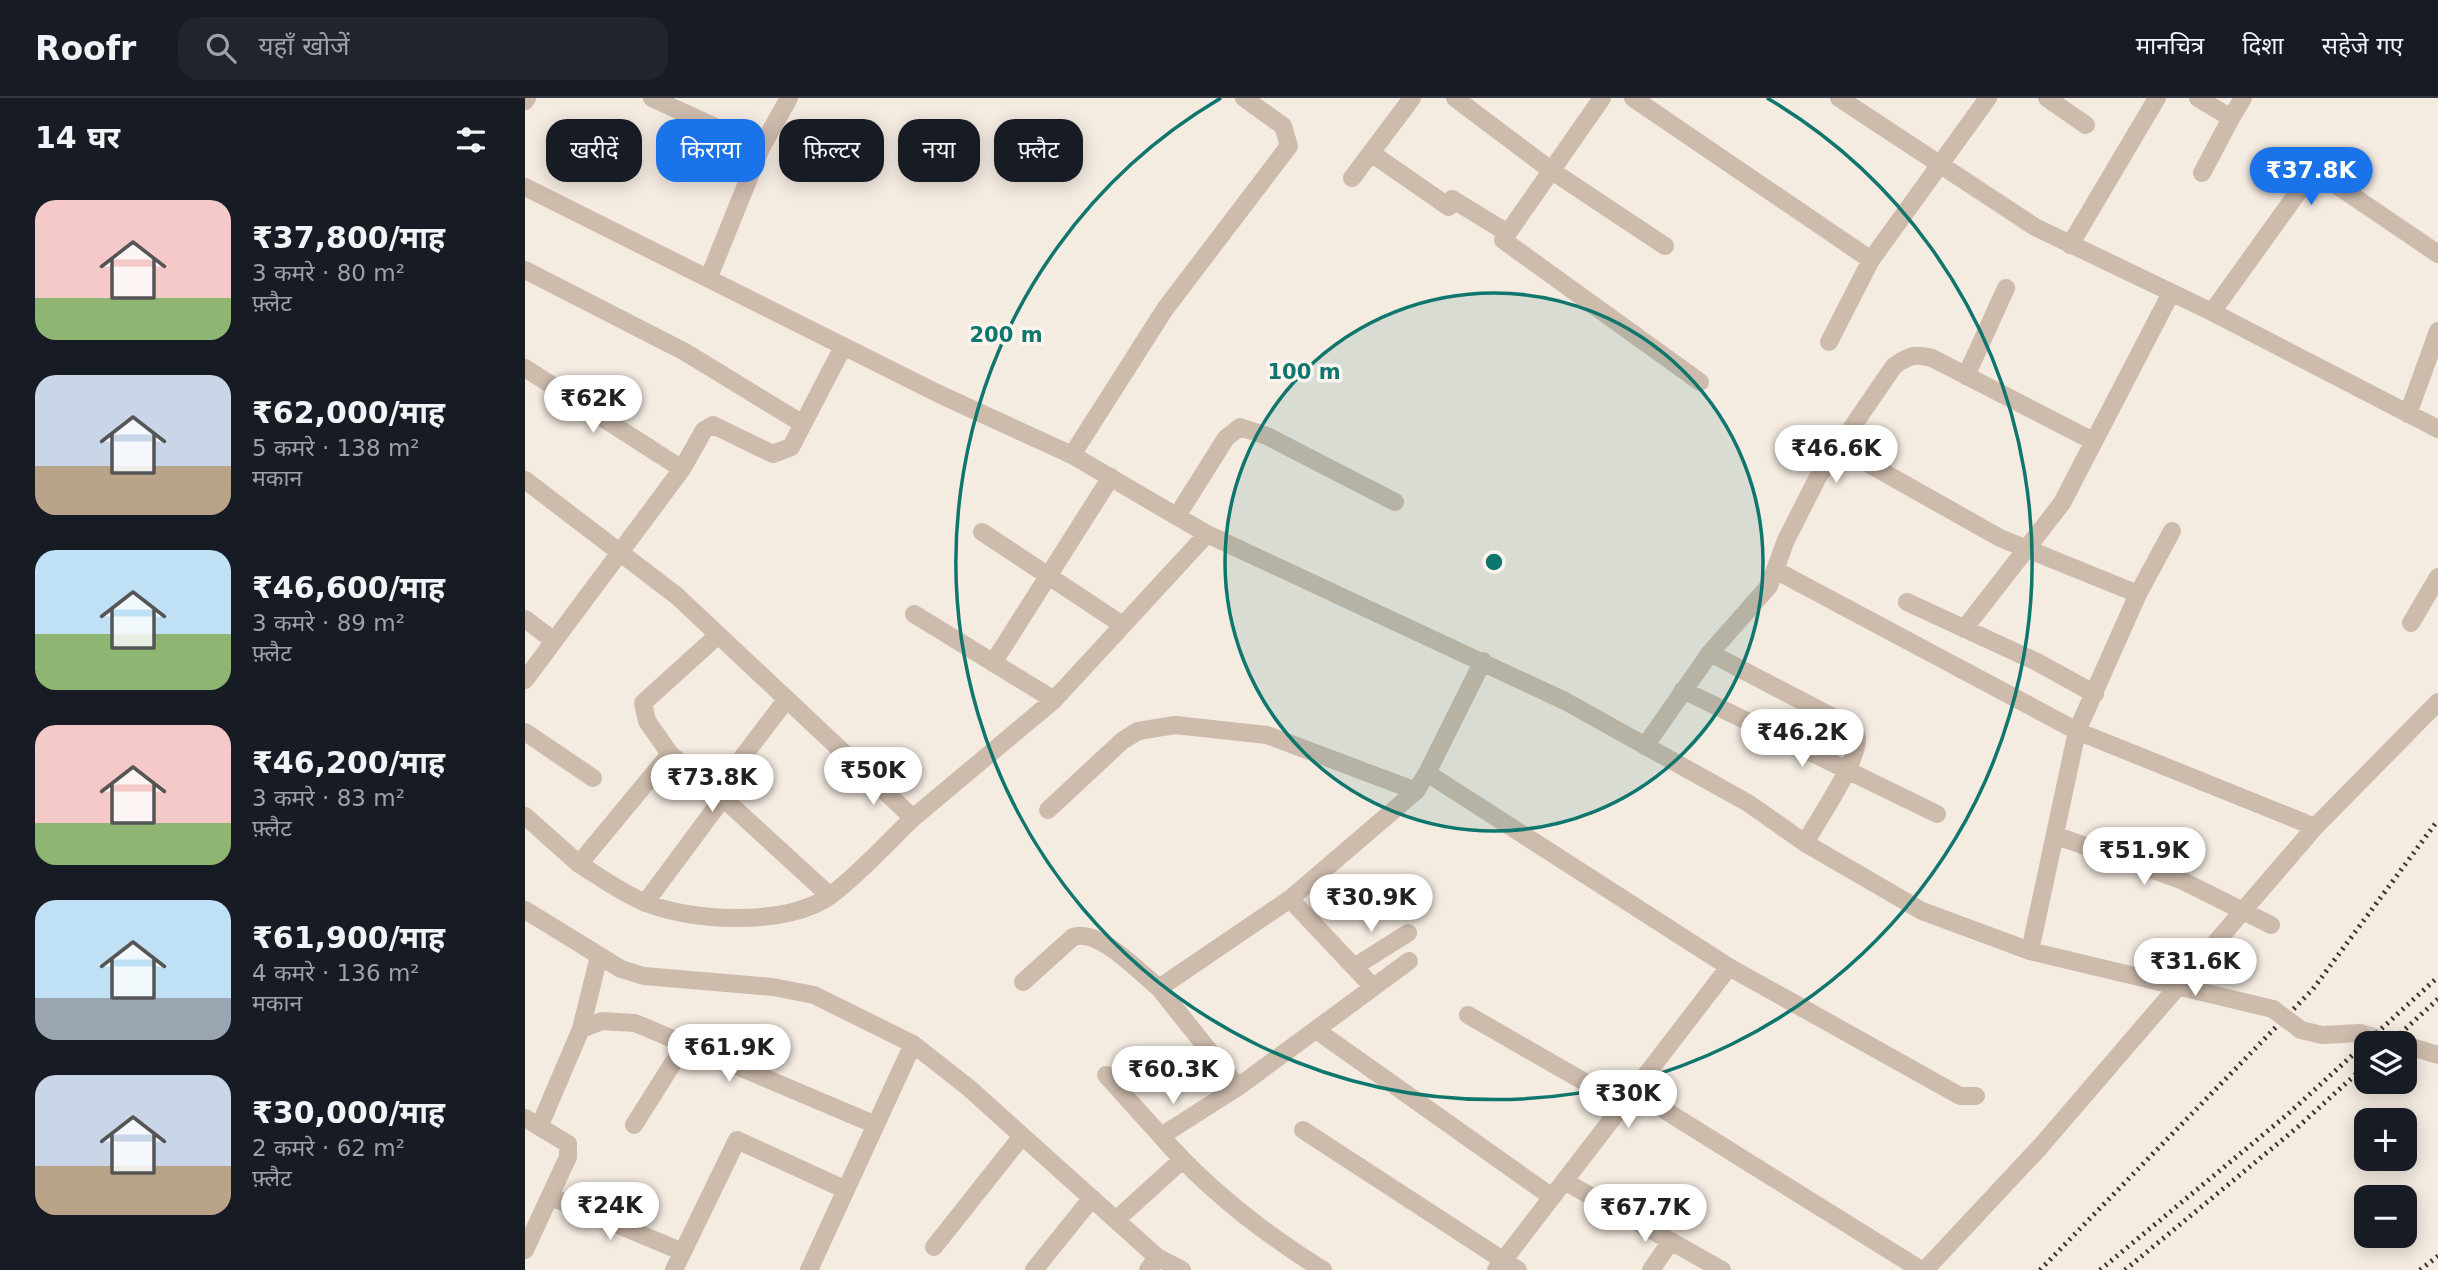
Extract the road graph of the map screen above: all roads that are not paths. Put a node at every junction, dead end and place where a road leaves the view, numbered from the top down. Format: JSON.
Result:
{"nodes":[{"id":1,"x":652,"y":98,"type":"edge"},
{"id":2,"x":789,"y":98,"type":"edge"},
{"id":3,"x":1244,"y":98,"type":"edge"},
{"id":4,"x":1412,"y":98,"type":"edge"},
{"id":5,"x":1455,"y":98,"type":"edge"},
{"id":6,"x":1602,"y":98,"type":"edge"},
{"id":7,"x":1988,"y":98,"type":"edge"},
{"id":8,"x":2047,"y":98,"type":"edge"},
{"id":9,"x":2157,"y":98,"type":"edge"},
{"id":10,"x":2198,"y":98,"type":"edge"},
{"id":11,"x":2243,"y":98,"type":"edge"},
{"id":12,"x":1843,"y":99,"type":"edge"},
{"id":13,"x":1645,"y":101,"type":"edge"},
{"id":14,"x":2231,"y":118,"type":"junction"},
{"id":15,"x":698,"y":119,"type":"edge"},
{"id":16,"x":2086,"y":125,"type":"dead end"},
{"id":17,"x":765,"y":141,"type":"edge"},
{"id":18,"x":1371,"y":153,"type":"junction"},
{"id":19,"x":1940,"y":163,"type":"junction"},
{"id":20,"x":1552,"y":172,"type":"junction"},
{"id":21,"x":2202,"y":173,"type":"dead end"},
{"id":22,"x":1352,"y":178,"type":"dead end"},
{"id":23,"x":747,"y":182,"type":"edge"},
{"id":24,"x":525,"y":187,"type":"edge"},
{"id":25,"x":1506,"y":232,"type":"junction"},
{"id":26,"x":2070,"y":245,"type":"junction"},
{"id":27,"x":1665,"y":246,"type":"dead end"},
{"id":28,"x":2438,"y":254,"type":"edge"},
{"id":29,"x":1871,"y":260,"type":"junction"},
{"id":30,"x":525,"y":270,"type":"edge"},
{"id":31,"x":709,"y":277,"type":"junction"},
{"id":32,"x":2006,"y":288,"type":"dead end"},
{"id":33,"x":2171,"y":293,"type":"junction"},
{"id":34,"x":2212,"y":312,"type":"junction"},
{"id":35,"x":2438,"y":331,"type":"edge"},
{"id":36,"x":1829,"y":342,"type":"dead end"},
{"id":37,"x":843,"y":347,"type":"junction"},
{"id":38,"x":525,"y":368,"type":"edge"},
{"id":39,"x":1966,"y":376,"type":"junction"},
{"id":40,"x":1699,"y":382,"type":"dead end"},
{"id":41,"x":2407,"y":414,"type":"junction"},
{"id":42,"x":2435,"y":422,"type":"edge"},
{"id":43,"x":803,"y":424,"type":"junction"},
{"id":44,"x":2092,"y":442,"type":"junction"},
{"id":45,"x":1837,"y":446,"type":"junction"},
{"id":46,"x":1073,"y":455,"type":"junction"},
{"id":47,"x":682,"y":469,"type":"junction"},
{"id":48,"x":1111,"y":477,"type":"junction"},
{"id":49,"x":525,"y":480,"type":"edge"},
{"id":50,"x":1395,"y":502,"type":"dead end"},
{"id":51,"x":1177,"y":516,"type":"junction"},
{"id":52,"x":2172,"y":531,"type":"dead end"},
{"id":53,"x":982,"y":532,"type":"dead end"},
{"id":54,"x":1207,"y":534,"type":"junction"},
{"id":55,"x":2027,"y":549,"type":"junction"},
{"id":56,"x":618,"y":551,"type":"junction"},
{"id":57,"x":1776,"y":571,"type":"junction"},
{"id":58,"x":1049,"y":577,"type":"junction"},
{"id":59,"x":2438,"y":577,"type":"edge"},
{"id":60,"x":2138,"y":594,"type":"junction"},
{"id":61,"x":1907,"y":602,"type":"dead end"},
{"id":62,"x":914,"y":614,"type":"dead end"},
{"id":63,"x":525,"y":619,"type":"edge"},
{"id":64,"x":2411,"y":623,"type":"dead end"},
{"id":65,"x":1121,"y":624,"type":"junction"},
{"id":66,"x":1964,"y":629,"type":"junction"},
{"id":67,"x":717,"y":636,"type":"junction"},
{"id":68,"x":553,"y":640,"type":"junction"},
{"id":69,"x":1710,"y":653,"type":"junction"},
{"id":70,"x":1483,"y":661,"type":"junction"},
{"id":71,"x":993,"y":663,"type":"junction"},
{"id":72,"x":525,"y":680,"type":"edge"},
{"id":73,"x":1683,"y":690,"type":"junction"},
{"id":74,"x":2095,"y":694,"type":"junction"},
{"id":75,"x":1054,"y":700,"type":"junction"},
{"id":76,"x":786,"y":701,"type":"junction"},
{"id":77,"x":2438,"y":702,"type":"edge"},
{"id":78,"x":2077,"y":731,"type":"junction"},
{"id":79,"x":525,"y":732,"type":"edge"},
{"id":80,"x":1645,"y":746,"type":"junction"},
{"id":81,"x":670,"y":754,"type":"junction"},
{"id":82,"x":1847,"y":769,"type":"junction"},
{"id":83,"x":1427,"y":774,"type":"junction"},
{"id":84,"x":593,"y":778,"type":"dead end"},
{"id":85,"x":1416,"y":791,"type":"junction"},
{"id":86,"x":719,"y":795,"type":"junction"},
{"id":87,"x":1048,"y":810,"type":"dead end"},
{"id":88,"x":1937,"y":814,"type":"dead end"},
{"id":89,"x":525,"y":816,"type":"edge"},
{"id":90,"x":913,"y":818,"type":"junction"},
{"id":91,"x":2315,"y":827,"type":"junction"},
{"id":92,"x":2057,"y":836,"type":"junction"},
{"id":93,"x":1805,"y":843,"type":"junction"},
{"id":94,"x":579,"y":864,"type":"junction"},
{"id":95,"x":830,"y":896,"type":"junction"},
{"id":96,"x":1290,"y":899,"type":"junction"},
{"id":97,"x":645,"y":903,"type":"junction"},
{"id":98,"x":525,"y":910,"type":"edge"},
{"id":99,"x":2242,"y":911,"type":"junction"},
{"id":100,"x":2271,"y":925,"type":"dead end"},
{"id":101,"x":1408,"y":933,"type":"dead end"},
{"id":102,"x":2030,"y":951,"type":"junction"},
{"id":103,"x":599,"y":956,"type":"junction"},
{"id":104,"x":1409,"y":961,"type":"dead end"},
{"id":105,"x":1355,"y":967,"type":"junction"},
{"id":106,"x":1729,"y":967,"type":"junction"},
{"id":107,"x":1023,"y":982,"type":"dead end"},
{"id":108,"x":2179,"y":986,"type":"junction"},
{"id":109,"x":1373,"y":987,"type":"junction"},
{"id":110,"x":1159,"y":988,"type":"junction"},
{"id":111,"x":1468,"y":1015,"type":"dead end"},
{"id":112,"x":581,"y":1029,"type":"junction"},
{"id":113,"x":1316,"y":1030,"type":"junction"},
{"id":114,"x":2354,"y":1033,"type":"tunnel mouth"},
{"id":115,"x":685,"y":1044,"type":"junction"},
{"id":116,"x":913,"y":1044,"type":"junction"},
{"id":117,"x":2417,"y":1049,"type":"edge"},
{"id":118,"x":2438,"y":1055,"type":"edge"},
{"id":119,"x":1106,"y":1075,"type":"dead end"},
{"id":120,"x":1238,"y":1087,"type":"junction"},
{"id":121,"x":1976,"y":1096,"type":"dead end"},
{"id":122,"x":1629,"y":1097,"type":"junction"},
{"id":123,"x":533,"y":1122,"type":"edge"},
{"id":124,"x":634,"y":1125,"type":"dead end"},
{"id":125,"x":876,"y":1125,"type":"junction"},
{"id":126,"x":1304,"y":1130,"type":"dead end"},
{"id":127,"x":1022,"y":1136,"type":"junction"},
{"id":128,"x":1161,"y":1136,"type":"junction"},
{"id":129,"x":1182,"y":1160,"type":"junction"},
{"id":130,"x":1564,"y":1181,"type":"junction"},
{"id":131,"x":846,"y":1189,"type":"junction"},
{"id":132,"x":551,"y":1197,"type":"junction"},
{"id":133,"x":1552,"y":1197,"type":"junction"},
{"id":134,"x":1091,"y":1198,"type":"junction"},
{"id":135,"x":1116,"y":1220,"type":"junction"},
{"id":136,"x":1671,"y":1241,"type":"junction"},
{"id":137,"x":934,"y":1247,"type":"dead end"},
{"id":138,"x":525,"y":1248,"type":"edge"},
{"id":139,"x":683,"y":1252,"type":"junction"},
{"id":140,"x":1153,"y":1264,"type":"edge"},
{"id":141,"x":1506,"y":1267,"type":"edge"},
{"id":142,"x":674,"y":1270,"type":"edge"},
{"id":143,"x":809,"y":1270,"type":"edge"},
{"id":144,"x":1034,"y":1270,"type":"edge"},
{"id":145,"x":1182,"y":1270,"type":"edge"},
{"id":146,"x":1323,"y":1270,"type":"edge"},
{"id":147,"x":1651,"y":1270,"type":"edge"},
{"id":148,"x":1722,"y":1270,"type":"edge"},
{"id":149,"x":1923,"y":1270,"type":"edge"}],
"edges":[{"from":1,"to":15,"type":"street"},
{"from":2,"to":17,"type":"street"},
{"from":3,"to":46,"type":"street"},
{"from":4,"to":18,"type":"street"},
{"from":5,"to":20,"type":"street"},
{"from":6,"to":20,"type":"street"},
{"from":7,"to":19,"type":"street"},
{"from":8,"to":16,"type":"street"},
{"from":9,"to":26,"type":"street"},
{"from":10,"to":14,"type":"street"},
{"from":11,"to":14,"type":"street"},
{"from":12,"to":19,"type":"street"},
{"from":13,"to":29,"type":"street"},
{"from":14,"to":21,"type":"street"},
{"from":18,"to":22,"type":"street"},
{"from":18,"to":25,"type":"street"},
{"from":19,"to":26,"type":"street"},
{"from":19,"to":29,"type":"street"},
{"from":20,"to":25,"type":"street"},
{"from":20,"to":27,"type":"street"},
{"from":23,"to":31,"type":"street"},
{"from":24,"to":31,"type":"street"},
{"from":25,"to":40,"type":"street"},
{"from":26,"to":33,"type":"street"},
{"from":28,"to":34,"type":"street"},
{"from":29,"to":36,"type":"street"},
{"from":30,"to":43,"type":"street"},
{"from":31,"to":37,"type":"street"},
{"from":32,"to":39,"type":"street"},
{"from":33,"to":34,"type":"street"},
{"from":33,"to":44,"type":"street"},
{"from":34,"to":41,"type":"street"},
{"from":35,"to":41,"type":"street"},
{"from":37,"to":43,"type":"street"},
{"from":37,"to":46,"type":"street"},
{"from":38,"to":47,"type":"street"},
{"from":39,"to":44,"type":"street"},
{"from":39,"to":45,"type":"street"},
{"from":41,"to":42,"type":"street"},
{"from":43,"to":47,"type":"street"},
{"from":44,"to":55,"type":"street"},
{"from":45,"to":55,"type":"street"},
{"from":45,"to":57,"type":"street"},
{"from":46,"to":48,"type":"street"},
{"from":47,"to":56,"type":"street"},
{"from":48,"to":51,"type":"street"},
{"from":48,"to":58,"type":"street"},
{"from":49,"to":56,"type":"street"},
{"from":50,"to":51,"type":"street"},
{"from":51,"to":54,"type":"street"},
{"from":52,"to":60,"type":"street"},
{"from":53,"to":58,"type":"street"},
{"from":54,"to":65,"type":"street"},
{"from":54,"to":70,"type":"street"},
{"from":55,"to":60,"type":"street"},
{"from":55,"to":66,"type":"street"},
{"from":56,"to":67,"type":"street"},
{"from":56,"to":68,"type":"street"},
{"from":57,"to":69,"type":"street"},
{"from":57,"to":78,"type":"street"},
{"from":58,"to":65,"type":"street"},
{"from":58,"to":71,"type":"street"},
{"from":59,"to":64,"type":"street"},
{"from":60,"to":74,"type":"street"},
{"from":61,"to":66,"type":"street"},
{"from":62,"to":71,"type":"street"},
{"from":63,"to":68,"type":"street"},
{"from":65,"to":75,"type":"street"},
{"from":66,"to":74,"type":"street"},
{"from":67,"to":76,"type":"street"},
{"from":67,"to":81,"type":"street"},
{"from":68,"to":72,"type":"street"},
{"from":69,"to":73,"type":"street"},
{"from":69,"to":82,"type":"street"},
{"from":70,"to":80,"type":"street"},
{"from":70,"to":83,"type":"street"},
{"from":71,"to":75,"type":"street"},
{"from":73,"to":80,"type":"street"},
{"from":73,"to":82,"type":"street"},
{"from":74,"to":78,"type":"street"},
{"from":75,"to":90,"type":"street"},
{"from":76,"to":86,"type":"street"},
{"from":76,"to":90,"type":"street"},
{"from":77,"to":91,"type":"street"},
{"from":78,"to":91,"type":"street"},
{"from":78,"to":92,"type":"street"},
{"from":79,"to":84,"type":"street"},
{"from":80,"to":93,"type":"street"},
{"from":81,"to":86,"type":"street"},
{"from":81,"to":94,"type":"street"},
{"from":82,"to":88,"type":"street"},
{"from":82,"to":93,"type":"street"},
{"from":83,"to":85,"type":"street"},
{"from":83,"to":106,"type":"street"},
{"from":85,"to":87,"type":"street"},
{"from":85,"to":96,"type":"street"},
{"from":86,"to":95,"type":"street"},
{"from":86,"to":97,"type":"street"},
{"from":89,"to":94,"type":"street"},
{"from":90,"to":95,"type":"street"},
{"from":91,"to":99,"type":"street"},
{"from":92,"to":99,"type":"street"},
{"from":92,"to":102,"type":"street"},
{"from":93,"to":102,"type":"street"},
{"from":94,"to":97,"type":"street"},
{"from":95,"to":97,"type":"street"},
{"from":96,"to":105,"type":"street"},
{"from":96,"to":110,"type":"street"},
{"from":98,"to":103,"type":"street"},
{"from":99,"to":100,"type":"street"},
{"from":99,"to":108,"type":"street"},
{"from":101,"to":105,"type":"street"},
{"from":102,"to":108,"type":"street"},
{"from":103,"to":112,"type":"street"},
{"from":103,"to":116,"type":"street"},
{"from":104,"to":109,"type":"street"},
{"from":105,"to":109,"type":"street"},
{"from":106,"to":121,"type":"street"},
{"from":106,"to":122,"type":"street"},
{"from":107,"to":110,"type":"street"},
{"from":108,"to":114,"type":"street","bridge":true},
{"from":108,"to":149,"type":"street"},
{"from":109,"to":113,"type":"street"},
{"from":110,"to":120,"type":"street"},
{"from":111,"to":122,"type":"street"},
{"from":112,"to":115,"type":"street"},
{"from":112,"to":123,"type":"street"},
{"from":113,"to":120,"type":"street"},
{"from":113,"to":133,"type":"street"},
{"from":115,"to":124,"type":"street"},
{"from":115,"to":125,"type":"street"},
{"from":116,"to":125,"type":"street"},
{"from":116,"to":127,"type":"street"},
{"from":117,"to":118,"type":"street"},
{"from":119,"to":128,"type":"street"},
{"from":120,"to":128,"type":"street"},
{"from":122,"to":130,"type":"street"},
{"from":122,"to":149,"type":"street"},
{"from":123,"to":132,"type":"street"},
{"from":125,"to":131,"type":"street"},
{"from":126,"to":141,"type":"street"},
{"from":127,"to":134,"type":"street"},
{"from":127,"to":137,"type":"street"},
{"from":128,"to":129,"type":"street"},
{"from":129,"to":135,"type":"street"},
{"from":129,"to":146,"type":"street"},
{"from":130,"to":133,"type":"street"},
{"from":130,"to":136,"type":"street"},
{"from":131,"to":139,"type":"street"},
{"from":131,"to":143,"type":"street"},
{"from":132,"to":138,"type":"street"},
{"from":132,"to":139,"type":"street"},
{"from":133,"to":141,"type":"street"},
{"from":134,"to":135,"type":"street"},
{"from":134,"to":144,"type":"street"},
{"from":135,"to":140,"type":"street"},
{"from":136,"to":147,"type":"street"},
{"from":136,"to":148,"type":"street"},
{"from":139,"to":142,"type":"street"},
{"from":140,"to":145,"type":"street"}]}
